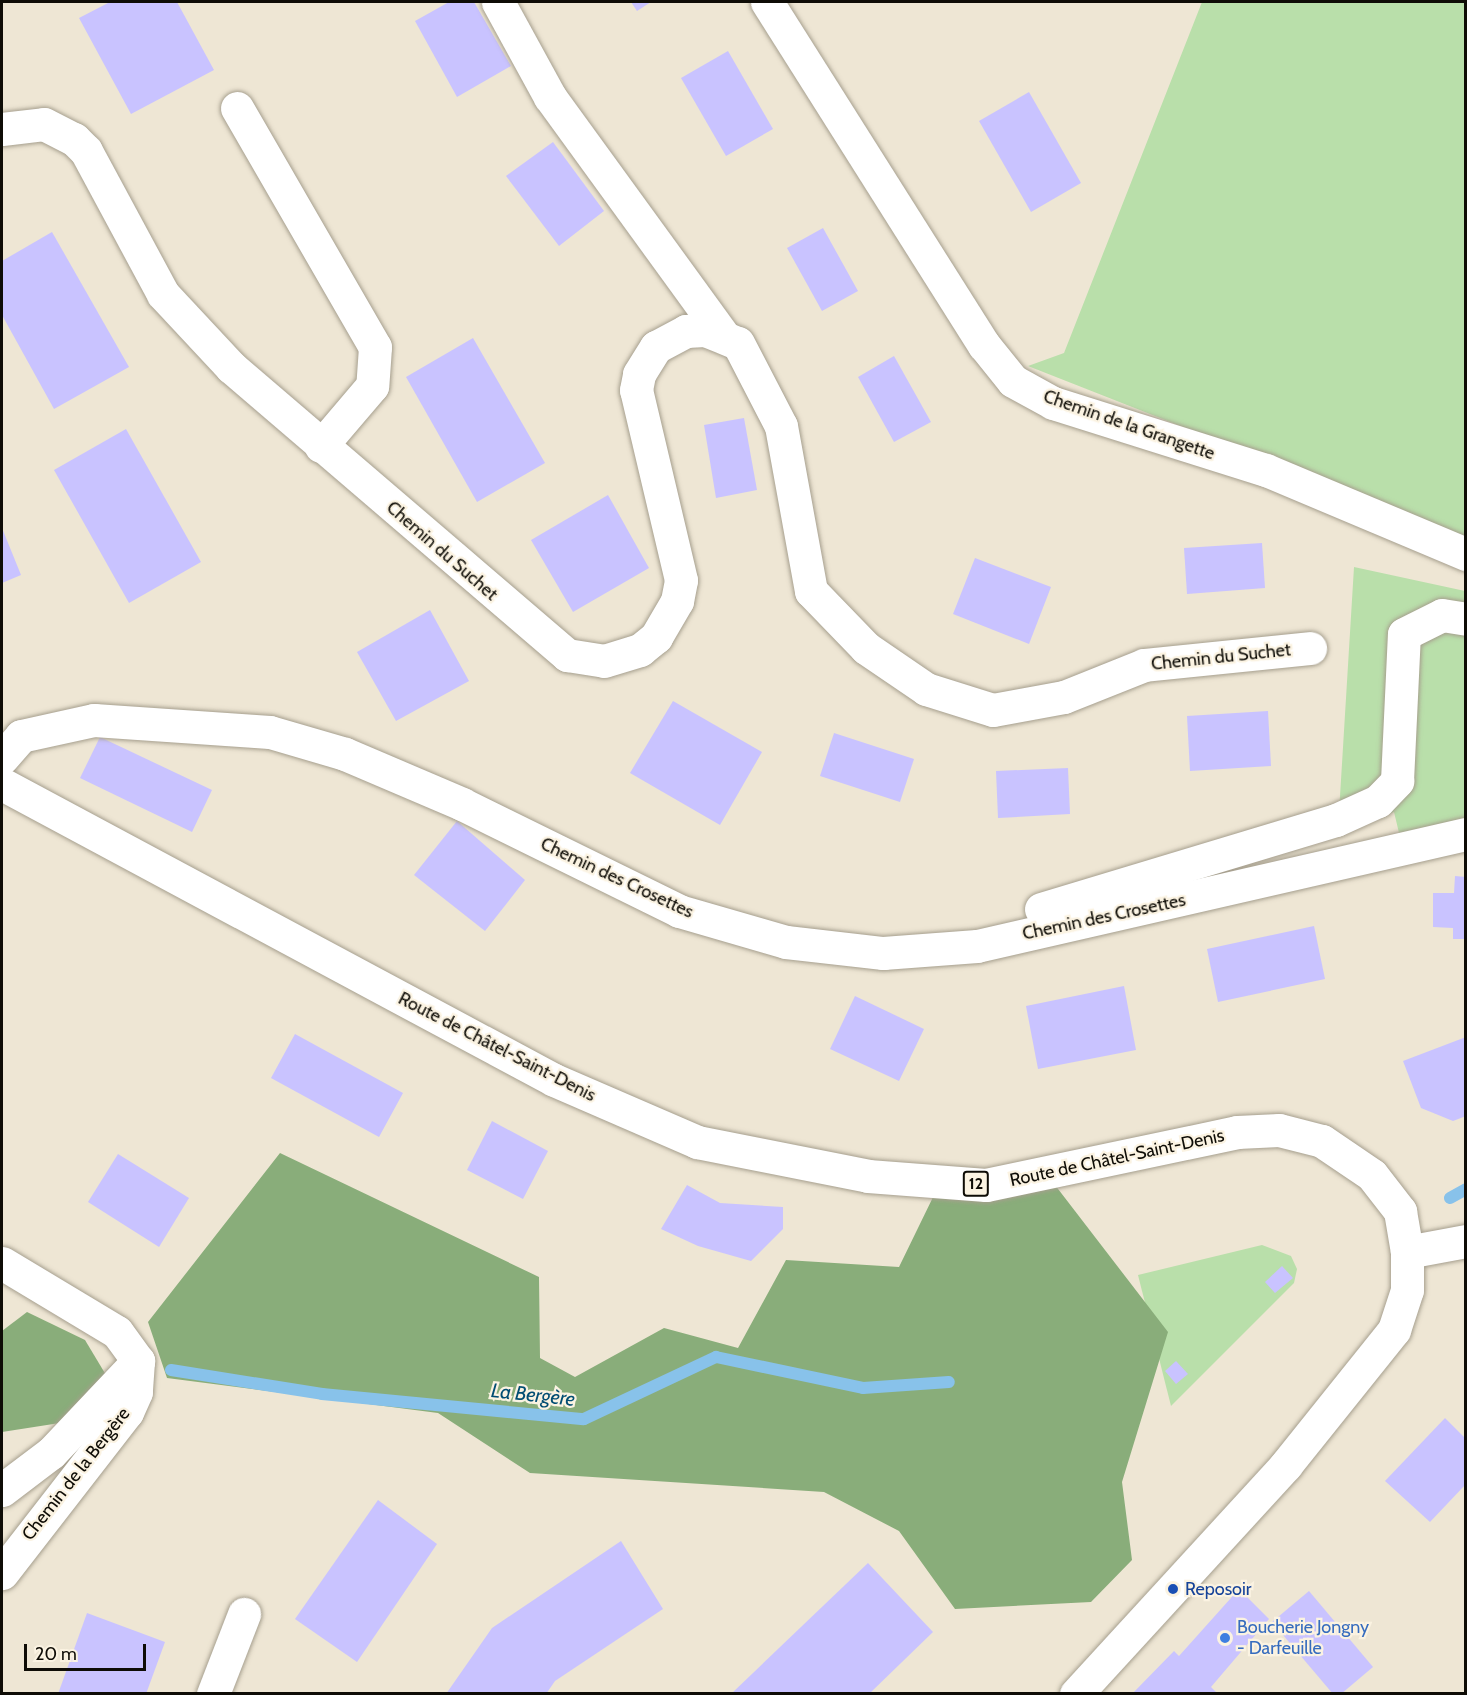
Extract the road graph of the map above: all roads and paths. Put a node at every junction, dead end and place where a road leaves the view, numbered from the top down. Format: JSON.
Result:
{"nodes":[{"id":1,"x":498,"y":2,"type":"edge"},
{"id":2,"x":767,"y":2,"type":"edge"},
{"id":3,"x":237,"y":108,"type":"dead end"},
{"id":4,"x":2,"y":129,"type":"edge"},
{"id":5,"x":722,"y":334,"type":"junction"},
{"id":6,"x":321,"y":446,"type":"junction"},
{"id":7,"x":1466,"y":554,"type":"edge"},
{"id":8,"x":1466,"y":619,"type":"edge"},
{"id":9,"x":1310,"y":648,"type":"dead end"},
{"id":10,"x":2,"y":758,"type":"edge"},
{"id":11,"x":2,"y":784,"type":"edge"},
{"id":12,"x":1466,"y":834,"type":"edge"},
{"id":13,"x":1012,"y":937,"type":"junction"},
{"id":14,"x":1466,"y":1241,"type":"edge"},
{"id":15,"x":1407,"y":1252,"type":"junction"},
{"id":16,"x":2,"y":1263,"type":"edge"},
{"id":17,"x":138,"y":1361,"type":"junction"},
{"id":18,"x":2,"y":1490,"type":"edge"},
{"id":19,"x":2,"y":1574,"type":"edge"},
{"id":20,"x":244,"y":1614,"type":"dead end"},
{"id":21,"x":213,"y":1694,"type":"edge"},
{"id":22,"x":1076,"y":1694,"type":"edge"}],
"edges":[{"from":1,"to":5,"type":"street","name":"Chemin du Suchet"},
{"from":2,"to":7,"type":"street","name":"Chemin de la Grangette"},
{"from":3,"to":6,"type":"street"},
{"from":4,"to":6,"type":"street","name":"Chemin du Suchet"},
{"from":5,"to":6,"type":"street","name":"Chemin du Suchet"},
{"from":5,"to":9,"type":"street","name":"Chemin du Suchet"},
{"from":8,"to":13,"type":"street"},
{"from":10,"to":13,"type":"street","name":"Chemin des Crosettes"},
{"from":11,"to":15,"type":"street","name":"Route de Châtel-Saint-Denis","number":"12"},
{"from":12,"to":13,"type":"street","name":"Chemin des Crosettes"},
{"from":14,"to":15,"type":"street"},
{"from":15,"to":22,"type":"street","name":"Route de Châtel-Saint-Denis","number":"12"},
{"from":16,"to":17,"type":"street"},
{"from":17,"to":18,"type":"street"},
{"from":17,"to":19,"type":"street","name":"Chemin de la Bergère"},
{"from":20,"to":21,"type":"street"}]}
